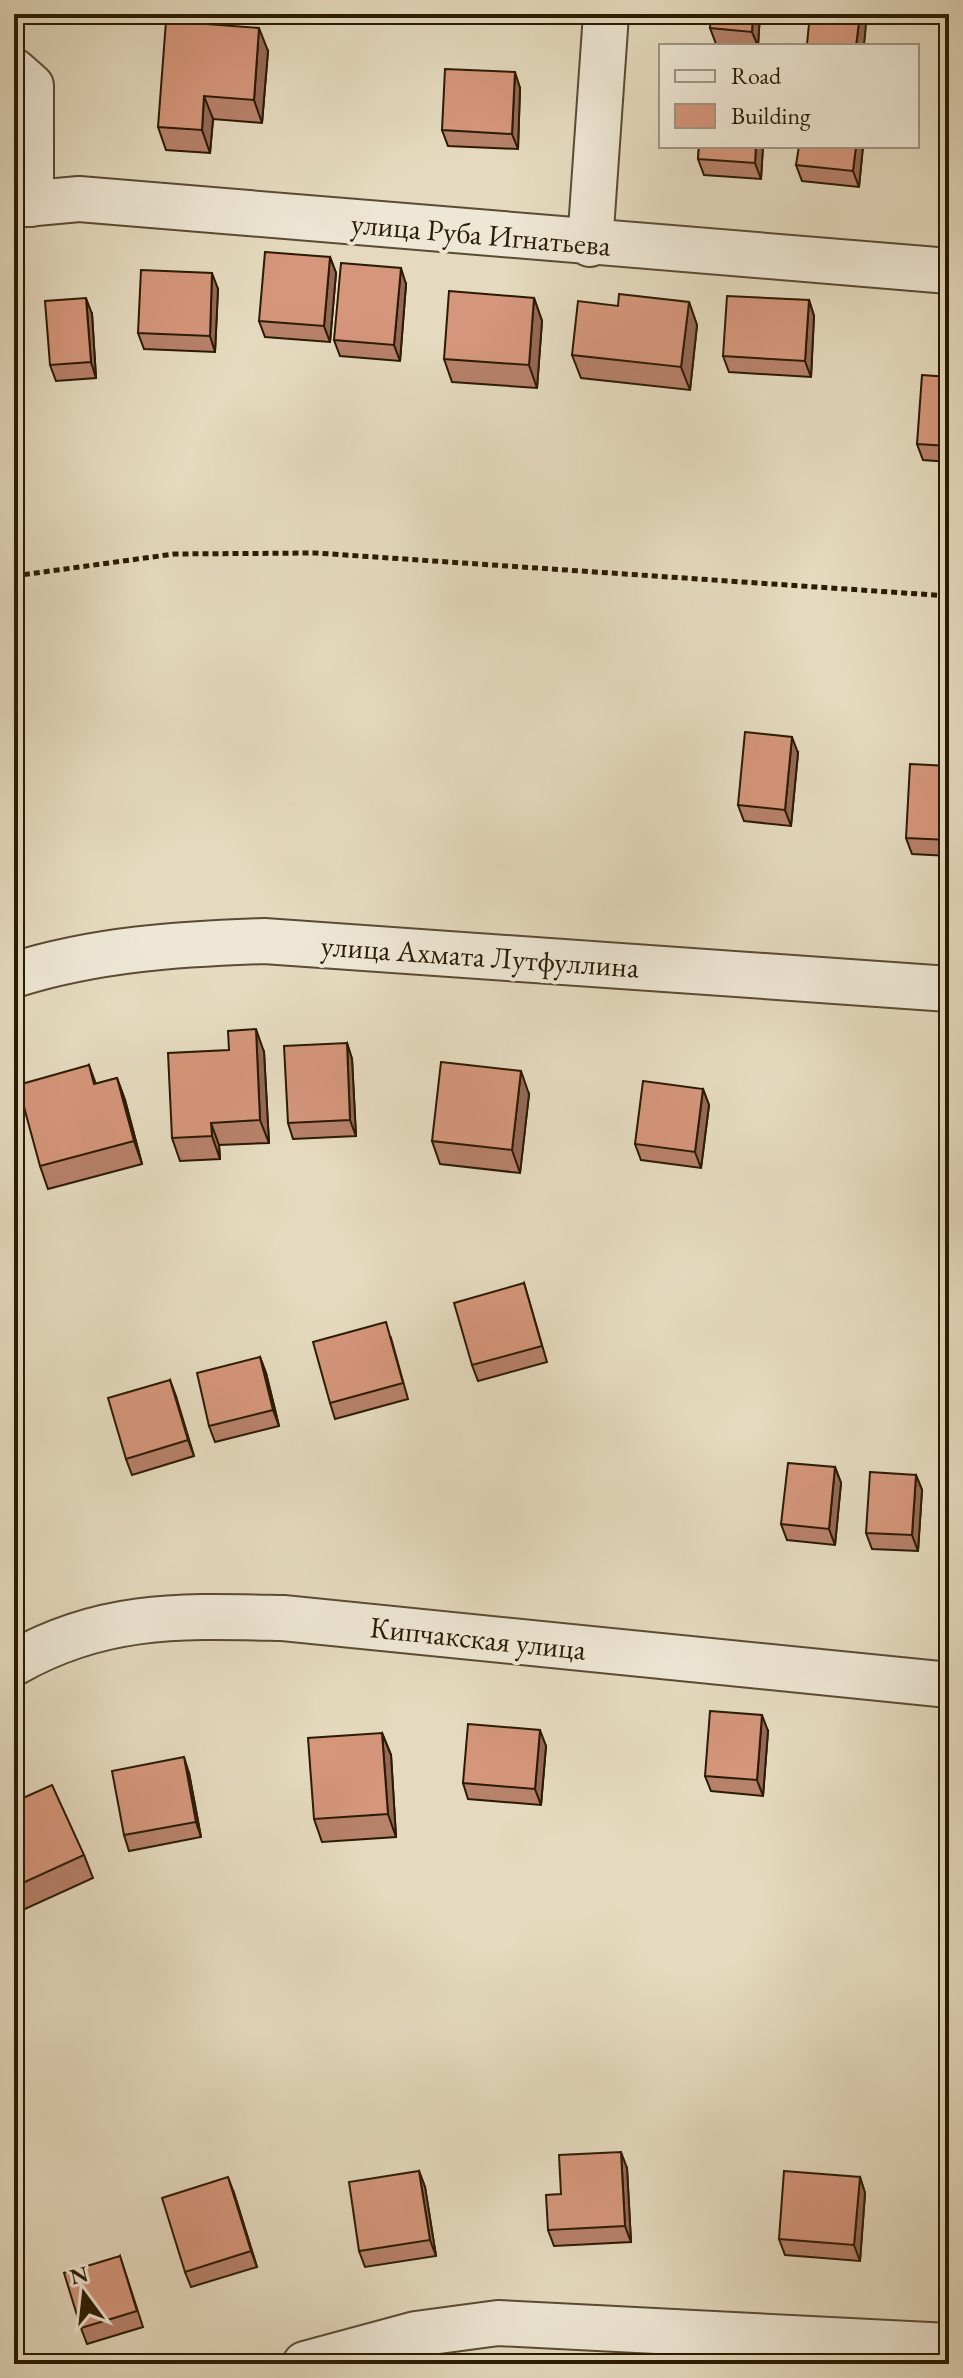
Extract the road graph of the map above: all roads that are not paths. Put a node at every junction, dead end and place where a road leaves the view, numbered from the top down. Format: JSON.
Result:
{"nodes":[{"id":1,"x":606,"y":14,"type":"edge"},
{"id":2,"x":14,"y":71,"type":"edge"},
{"id":3,"x":23,"y":205,"type":"edge"},
{"id":4,"x":590,"y":244,"type":"junction"},
{"id":5,"x":949,"y":271,"type":"edge"},
{"id":6,"x":14,"y":975,"type":"edge"},
{"id":7,"x":949,"y":989,"type":"edge"},
{"id":8,"x":14,"y":1663,"type":"edge"},
{"id":9,"x":949,"y":1685,"type":"edge"},
{"id":10,"x":949,"y":2346,"type":"edge"},
{"id":11,"x":305,"y":2364,"type":"edge"}],
"edges":[{"from":1,"to":4,"type":"street"},
{"from":2,"to":3,"type":"street"},
{"from":3,"to":4,"type":"street","name":"улица Руба Игнатьева"},
{"from":4,"to":5,"type":"street","name":"улица Руба Игнатьева"},
{"from":6,"to":7,"type":"street","name":"улица Ахмата Лутфуллина"},
{"from":8,"to":9,"type":"street","name":"Кипчакская улица"},
{"from":10,"to":11,"type":"street"}]}
